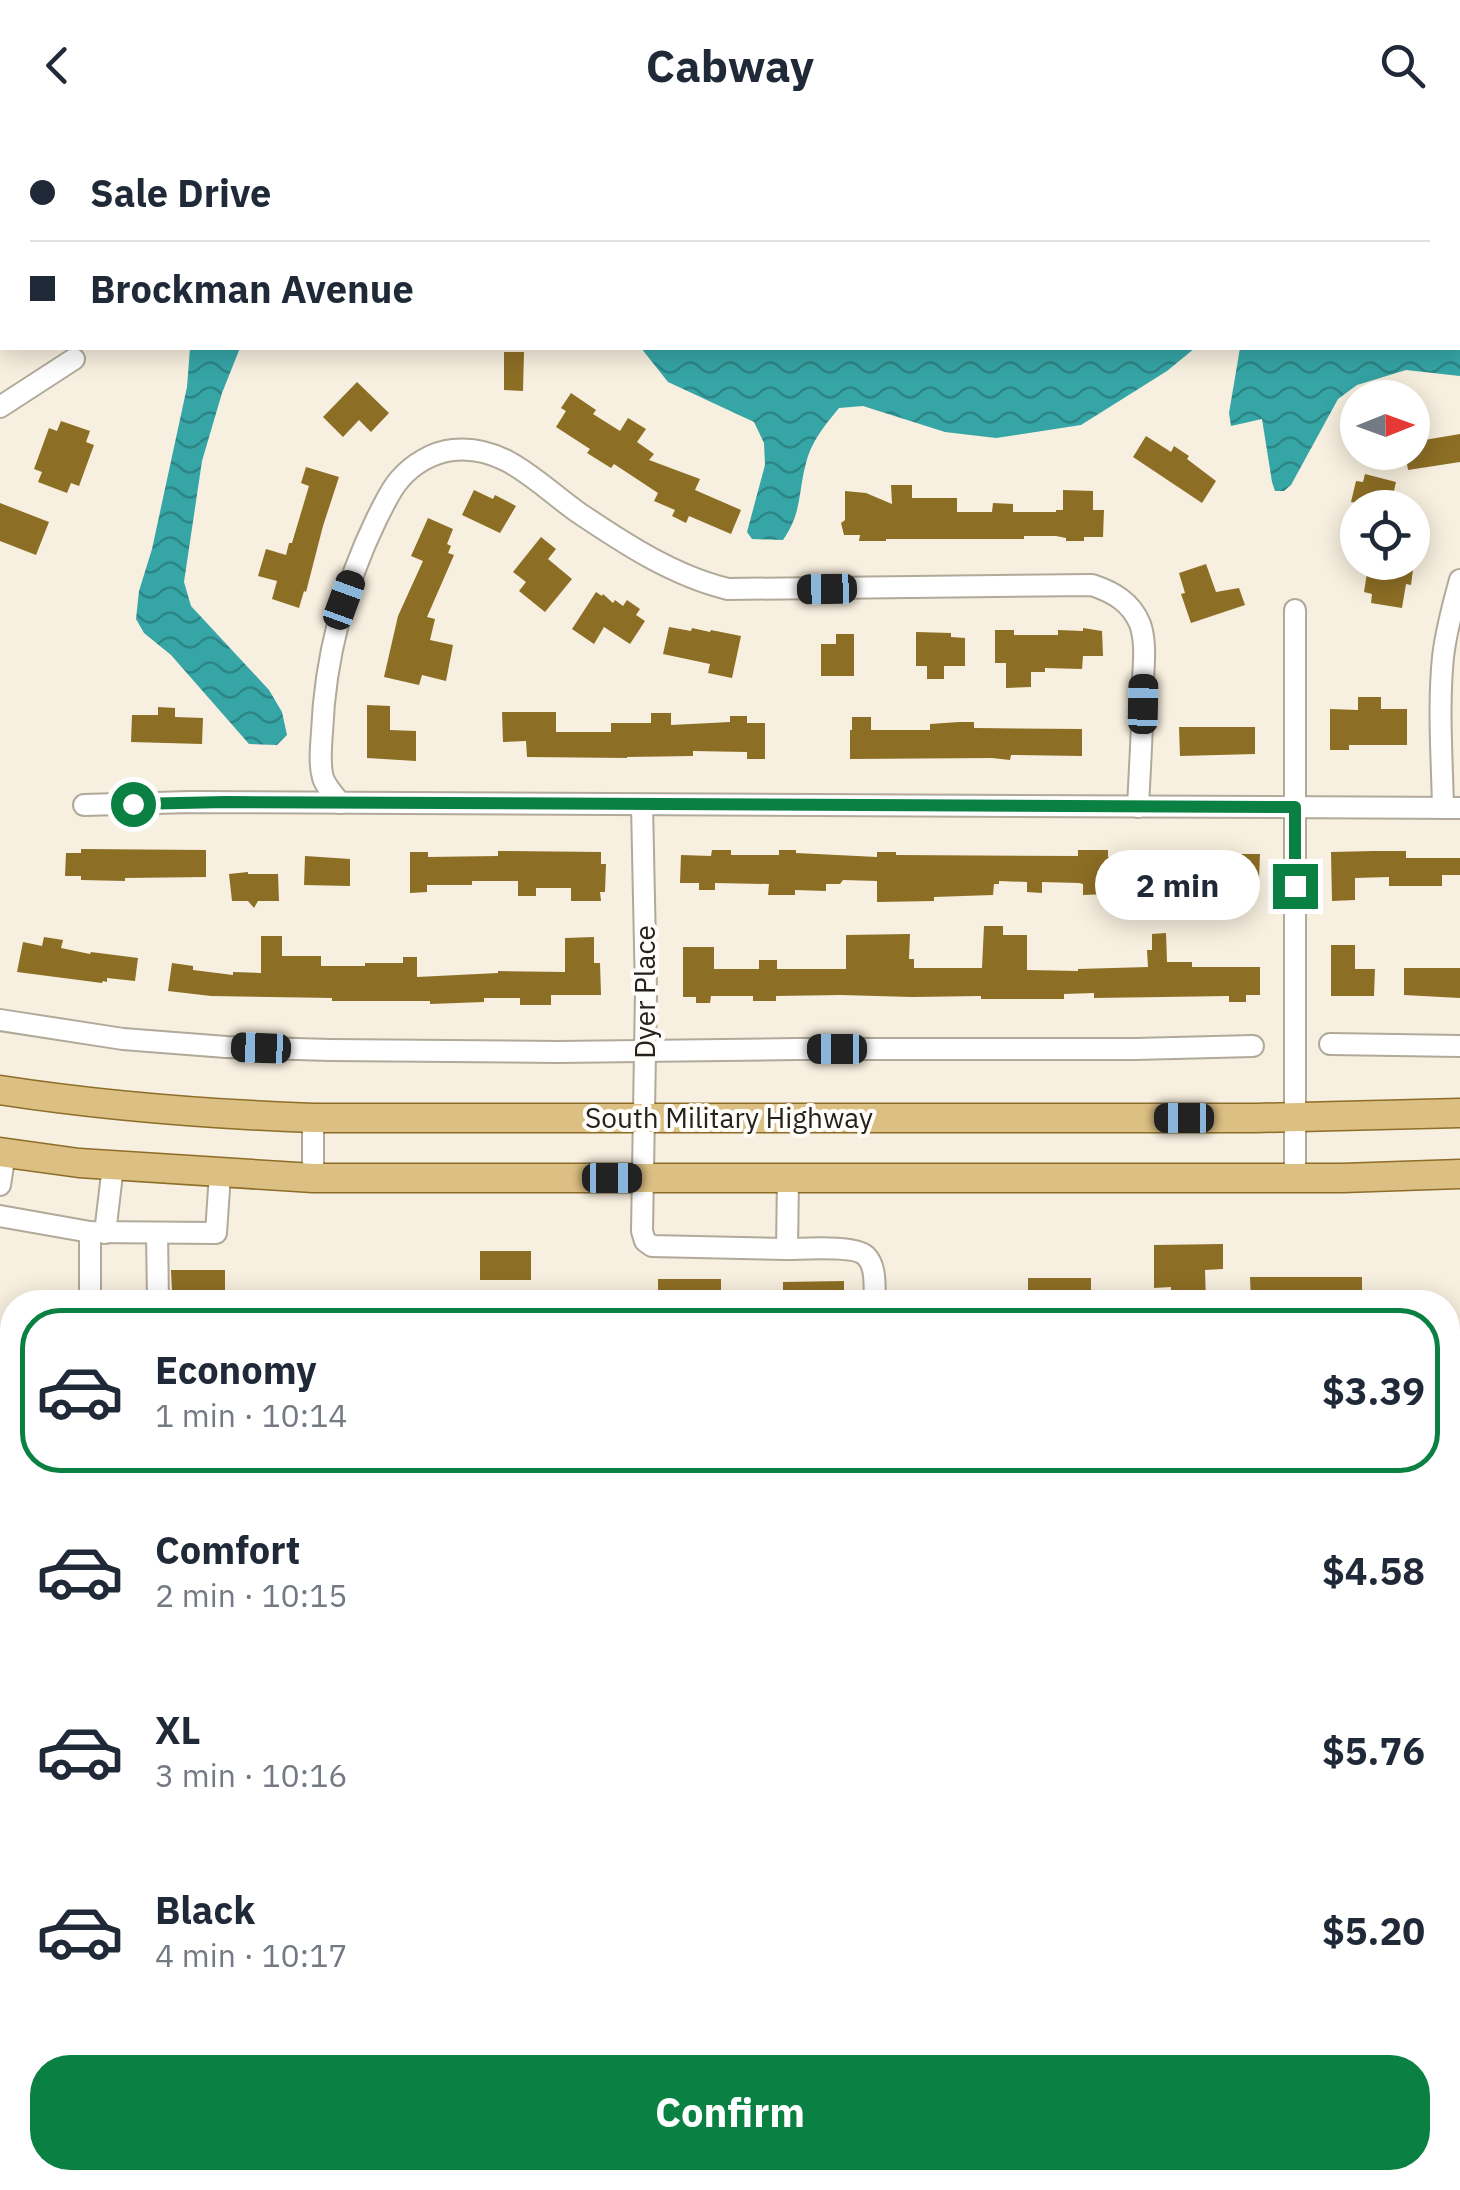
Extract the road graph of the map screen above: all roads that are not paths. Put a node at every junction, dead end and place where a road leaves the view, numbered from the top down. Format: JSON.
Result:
{"nodes":[{"id":1,"x":74,"y":359,"type":"dead end"},
{"id":2,"x":0,"y":407,"type":"edge"},
{"id":3,"x":1460,"y":580,"type":"edge"},
{"id":4,"x":1295,"y":610,"type":"dead end"},
{"id":5,"x":340,"y":803,"type":"junction"},
{"id":6,"x":84,"y":804,"type":"dead end"},
{"id":7,"x":642,"y":805,"type":"junction"},
{"id":8,"x":1138,"y":806,"type":"junction"},
{"id":9,"x":1295,"y":807,"type":"junction"},
{"id":10,"x":1451,"y":808,"type":"edge"},
{"id":11,"x":0,"y":1020,"type":"edge"},
{"id":12,"x":1330,"y":1044,"type":"dead end"},
{"id":13,"x":1253,"y":1046,"type":"dead end"},
{"id":14,"x":1460,"y":1046,"type":"edge"},
{"id":15,"x":646,"y":1051,"type":"junction"},
{"id":16,"x":0,"y":1090,"type":"edge"},
{"id":17,"x":1460,"y":1114,"type":"edge"},
{"id":18,"x":644,"y":1116,"type":"junction"},
{"id":19,"x":313,"y":1118,"type":"junction"},
{"id":20,"x":1295,"y":1118,"type":"junction"},
{"id":21,"x":2,"y":1153,"type":"edge"},
{"id":22,"x":113,"y":1166,"type":"junction"},
{"id":23,"x":220,"y":1174,"type":"junction"},
{"id":24,"x":1460,"y":1174,"type":"edge"},
{"id":25,"x":1295,"y":1177,"type":"junction"},
{"id":26,"x":312,"y":1178,"type":"junction"},
{"id":27,"x":644,"y":1178,"type":"junction"},
{"id":28,"x":788,"y":1178,"type":"junction"},
{"id":29,"x":0,"y":1186,"type":"edge"},
{"id":30,"x":0,"y":1216,"type":"edge"},
{"id":31,"x":97,"y":1232,"type":"junction"},
{"id":32,"x":157,"y":1233,"type":"junction"},
{"id":33,"x":787,"y":1249,"type":"junction"},
{"id":34,"x":91,"y":1290,"type":"edge"},
{"id":35,"x":158,"y":1290,"type":"edge"},
{"id":36,"x":874,"y":1290,"type":"edge"}],
"edges":[{"from":1,"to":2,"type":"street"},
{"from":3,"to":10,"type":"street"},
{"from":4,"to":9,"type":"street"},
{"from":5,"to":6,"type":"street"},
{"from":5,"to":7,"type":"street"},
{"from":5,"to":8,"type":"street"},
{"from":7,"to":8,"type":"street"},
{"from":7,"to":15,"type":"street","name":"Dyer Place"},
{"from":8,"to":9,"type":"street"},
{"from":9,"to":10,"type":"street"},
{"from":9,"to":20,"type":"street"},
{"from":11,"to":15,"type":"street"},
{"from":12,"to":14,"type":"street"},
{"from":13,"to":15,"type":"street"},
{"from":15,"to":18,"type":"street","name":"Dyer Place"},
{"from":16,"to":19,"type":"main road","name":"South Military Highway"},
{"from":17,"to":20,"type":"main road","name":"South Military Highway"},
{"from":18,"to":19,"type":"main road","name":"South Military Highway"},
{"from":18,"to":20,"type":"main road","name":"South Military Highway"},
{"from":18,"to":27,"type":"street","name":"Dyer Place"},
{"from":19,"to":26,"type":"street"},
{"from":20,"to":25,"type":"street"},
{"from":21,"to":22,"type":"main road"},
{"from":21,"to":29,"type":"street"},
{"from":22,"to":23,"type":"main road"},
{"from":22,"to":31,"type":"street"},
{"from":23,"to":26,"type":"main road"},
{"from":23,"to":32,"type":"street"},
{"from":24,"to":25,"type":"main road"},
{"from":25,"to":28,"type":"main road"},
{"from":26,"to":27,"type":"main road"},
{"from":27,"to":28,"type":"main road"},
{"from":27,"to":33,"type":"street","name":"Dyer Place"},
{"from":28,"to":33,"type":"street"},
{"from":30,"to":31,"type":"street"},
{"from":31,"to":32,"type":"street"},
{"from":31,"to":34,"type":"street"},
{"from":32,"to":35,"type":"street"},
{"from":33,"to":36,"type":"street"}]}
